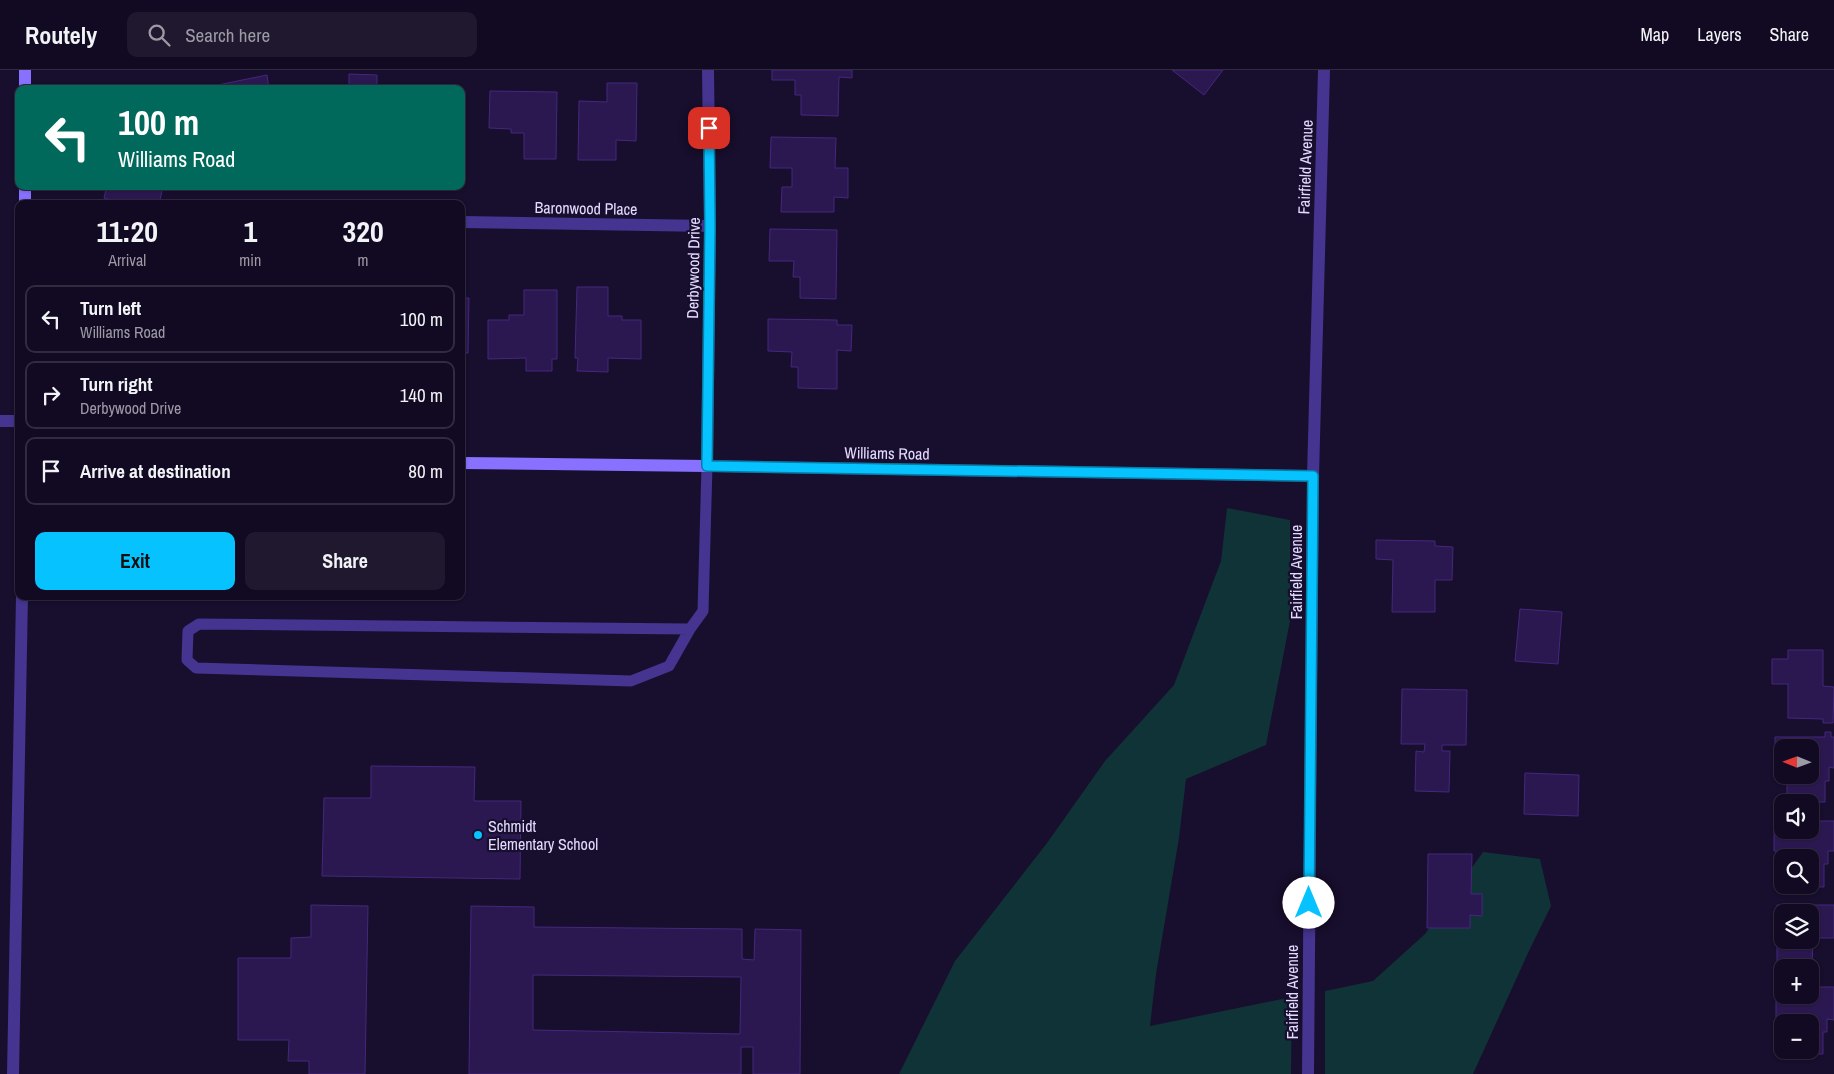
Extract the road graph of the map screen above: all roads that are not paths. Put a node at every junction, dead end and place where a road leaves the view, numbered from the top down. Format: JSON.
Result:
{"nodes":[{"id":1,"x":25,"y":70,"type":"edge"},
{"id":2,"x":708,"y":70,"type":"edge"},
{"id":3,"x":1324,"y":70,"type":"edge"},
{"id":4,"x":25,"y":85,"type":"edge"},
{"id":5,"x":465,"y":222,"type":"edge"},
{"id":6,"x":710,"y":226,"type":"junction"},
{"id":7,"x":0,"y":420,"type":"edge"},
{"id":8,"x":15,"y":421,"type":"edge"},
{"id":9,"x":465,"y":463,"type":"edge"},
{"id":10,"x":707,"y":466,"type":"junction"},
{"id":11,"x":1313,"y":476,"type":"junction"},
{"id":12,"x":22,"y":600,"type":"edge"},
{"id":13,"x":690,"y":629,"type":"junction"},
{"id":14,"x":12,"y":1074,"type":"edge"},
{"id":15,"x":1308,"y":1074,"type":"edge"}],
"edges":[{"from":1,"to":4,"type":"street"},
{"from":2,"to":6,"type":"street","name":"Derbywood Drive"},
{"from":3,"to":11,"type":"street","name":"Fairfield Avenue"},
{"from":5,"to":6,"type":"street","name":"Baronwood Place"},
{"from":6,"to":10,"type":"street","name":"Derbywood Drive"},
{"from":7,"to":8,"type":"street"},
{"from":9,"to":10,"type":"street","name":"Williams Road"},
{"from":10,"to":11,"type":"street","name":"Williams Road"},
{"from":10,"to":13,"type":"lane"},
{"from":11,"to":15,"type":"street","name":"Fairfield Avenue"},
{"from":12,"to":14,"type":"street"},
{"from":13,"to":13,"type":"lane"}]}
